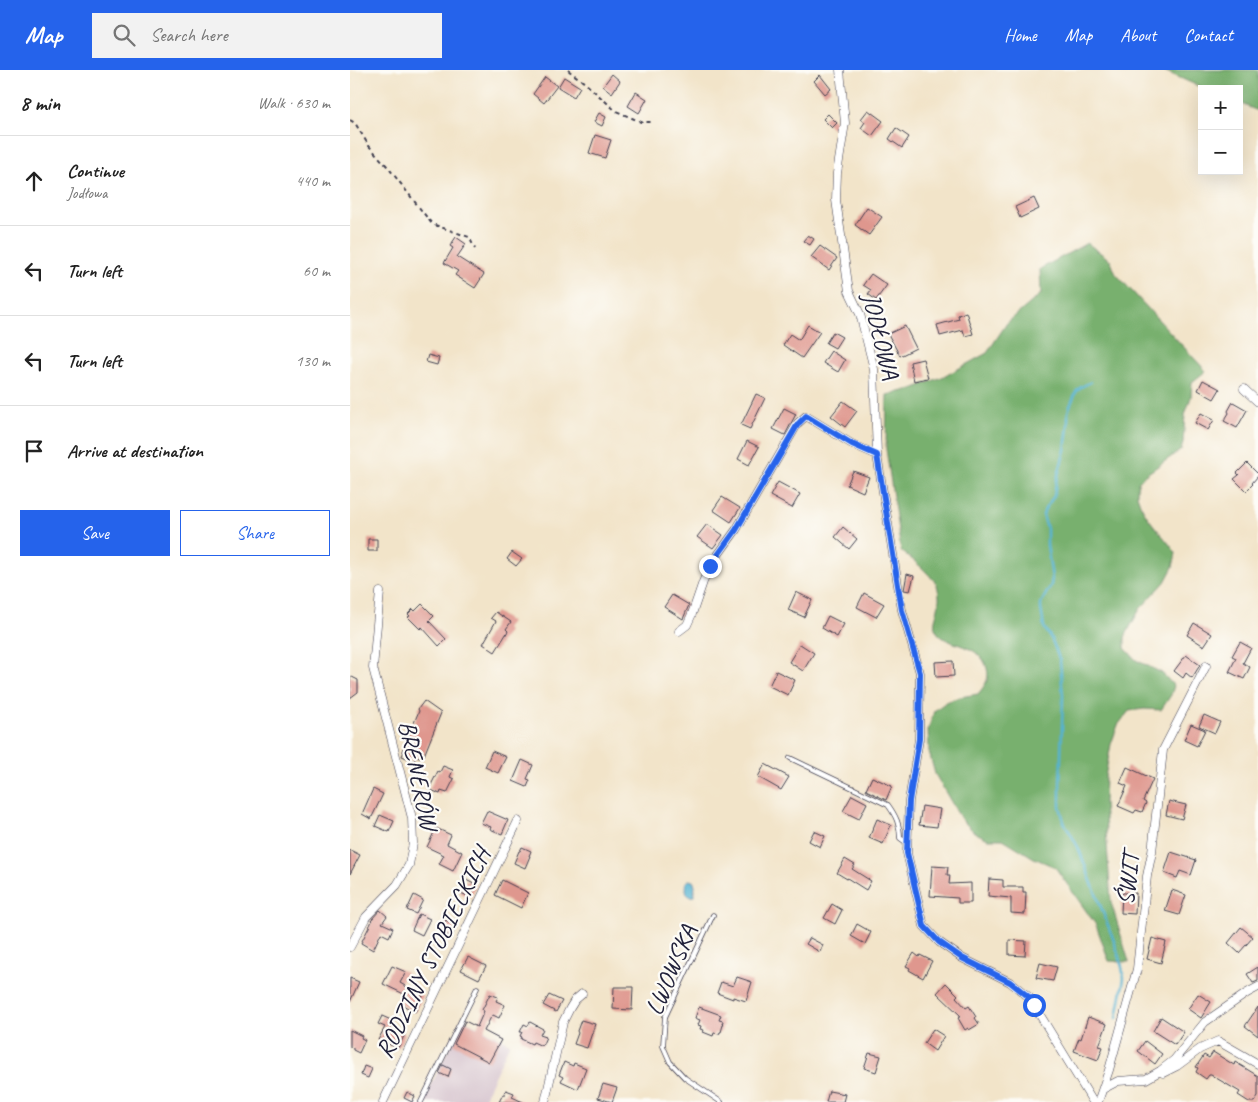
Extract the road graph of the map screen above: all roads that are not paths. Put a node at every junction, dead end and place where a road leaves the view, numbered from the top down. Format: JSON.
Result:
{"nodes":[{"id":1,"x":840,"y":70,"type":"edge"},
{"id":2,"x":1244,"y":389,"type":"dead end"},
{"id":3,"x":1258,"y":402,"type":"edge"},
{"id":4,"x":877,"y":455,"type":"junction"},
{"id":5,"x":380,"y":592,"type":"dead end"},
{"id":6,"x":679,"y":631,"type":"dead end"},
{"id":7,"x":1206,"y":666,"type":"dead end"},
{"id":8,"x":790,"y":758,"type":"dead end"},
{"id":9,"x":518,"y":821,"type":"dead end"},
{"id":10,"x":908,"y":843,"type":"junction"},
{"id":11,"x":713,"y":915,"type":"dead end"},
{"id":12,"x":350,"y":947,"type":"edge"},
{"id":13,"x":477,"y":988,"type":"dead end"},
{"id":14,"x":1258,"y":988,"type":"edge"},
{"id":15,"x":582,"y":994,"type":"dead end"},
{"id":16,"x":1258,"y":1064,"type":"edge"},
{"id":17,"x":1151,"y":1077,"type":"junction"},
{"id":18,"x":1103,"y":1089,"type":"junction"},
{"id":19,"x":383,"y":1102,"type":"edge"},
{"id":20,"x":421,"y":1102,"type":"edge"},
{"id":21,"x":546,"y":1102,"type":"edge"},
{"id":22,"x":721,"y":1102,"type":"edge"},
{"id":23,"x":1093,"y":1102,"type":"edge"},
{"id":24,"x":1098,"y":1102,"type":"edge"}],
"edges":[{"from":1,"to":4,"type":"street","name":"JODŁOWA"},
{"from":2,"to":3,"type":"street"},
{"from":4,"to":6,"type":"street"},
{"from":4,"to":10,"type":"street","name":"JODŁOWA"},
{"from":5,"to":12,"type":"street","name":"BRENERÓW"},
{"from":7,"to":18,"type":"street","name":"ŚWIT"},
{"from":8,"to":10,"type":"lane"},
{"from":9,"to":19,"type":"street","name":"RODZINY STOBIECKICH"},
{"from":10,"to":23,"type":"street","name":"JODŁOWA"},
{"from":11,"to":22,"type":"lane","name":"LWOWSKA"},
{"from":13,"to":20,"type":"lane"},
{"from":14,"to":17,"type":"street"},
{"from":15,"to":21,"type":"street"},
{"from":16,"to":17,"type":"street"},
{"from":17,"to":18,"type":"street"},
{"from":18,"to":24,"type":"street","name":"ŚWIT"}]}
